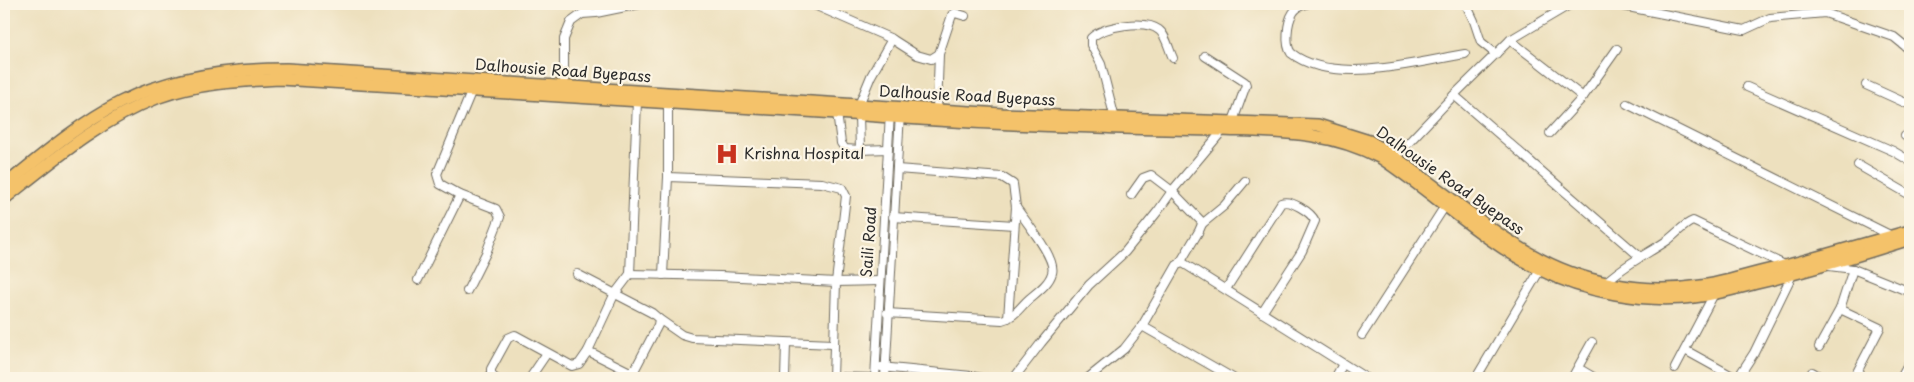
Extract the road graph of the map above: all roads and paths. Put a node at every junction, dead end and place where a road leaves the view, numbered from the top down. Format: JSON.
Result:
{"nodes":[{"id":1,"x":640,"y":4,"type":"edge"},
{"id":2,"x":812,"y":4,"type":"edge"},
{"id":3,"x":1306,"y":4,"type":"edge"},
{"id":4,"x":1466,"y":4,"type":"edge"},
{"id":5,"x":1552,"y":4,"type":"edge"},
{"id":6,"x":1571,"y":4,"type":"edge"},
{"id":7,"x":1613,"y":4,"type":"edge"},
{"id":8,"x":1558,"y":11,"type":"junction"},
{"id":9,"x":965,"y":16,"type":"dead end"},
{"id":10,"x":892,"y":39,"type":"junction"},
{"id":11,"x":1510,"y":40,"type":"junction"},
{"id":12,"x":1617,"y":49,"type":"dead end"},
{"id":13,"x":1910,"y":50,"type":"edge"},
{"id":14,"x":940,"y":54,"type":"junction"},
{"id":15,"x":1465,"y":54,"type":"dead end"},
{"id":16,"x":1496,"y":54,"type":"junction"},
{"id":17,"x":1205,"y":56,"type":"dead end"},
{"id":18,"x":1173,"y":58,"type":"dead end"},
{"id":19,"x":1866,"y":85,"type":"dead end"},
{"id":20,"x":564,"y":86,"type":"junction"},
{"id":21,"x":1748,"y":87,"type":"dead end"},
{"id":22,"x":472,"y":90,"type":"junction"},
{"id":23,"x":1454,"y":95,"type":"junction"},
{"id":24,"x":1583,"y":97,"type":"junction"},
{"id":25,"x":637,"y":100,"type":"junction"},
{"id":26,"x":668,"y":103,"type":"junction"},
{"id":27,"x":1627,"y":104,"type":"dead end"},
{"id":28,"x":1910,"y":105,"type":"edge"},
{"id":29,"x":859,"y":110,"type":"junction"},
{"id":30,"x":937,"y":110,"type":"junction"},
{"id":31,"x":837,"y":113,"type":"junction"},
{"id":32,"x":895,"y":113,"type":"junction"},
{"id":33,"x":1115,"y":119,"type":"junction"},
{"id":34,"x":1233,"y":122,"type":"junction"},
{"id":35,"x":1223,"y":130,"type":"junction"},
{"id":36,"x":1550,"y":133,"type":"dead end"},
{"id":37,"x":888,"y":148,"type":"junction"},
{"id":38,"x":860,"y":150,"type":"junction"},
{"id":39,"x":1395,"y":158,"type":"junction"},
{"id":40,"x":1910,"y":161,"type":"edge"},
{"id":41,"x":1858,"y":165,"type":"dead end"},
{"id":42,"x":897,"y":168,"type":"junction"},
{"id":43,"x":668,"y":177,"type":"junction"},
{"id":44,"x":1245,"y":181,"type":"dead end"},
{"id":45,"x":4,"y":186,"type":"edge"},
{"id":46,"x":1172,"y":191,"type":"junction"},
{"id":47,"x":460,"y":195,"type":"junction"},
{"id":48,"x":1130,"y":195,"type":"dead end"},
{"id":49,"x":1910,"y":195,"type":"edge"},
{"id":50,"x":4,"y":199,"type":"edge"},
{"id":51,"x":1445,"y":206,"type":"junction"},
{"id":52,"x":1016,"y":207,"type":"junction"},
{"id":53,"x":894,"y":217,"type":"junction"},
{"id":54,"x":1202,"y":224,"type":"junction"},
{"id":55,"x":1014,"y":225,"type":"junction"},
{"id":56,"x":1910,"y":231,"type":"edge"},
{"id":57,"x":1892,"y":236,"type":"junction"},
{"id":58,"x":1910,"y":239,"type":"edge"},
{"id":59,"x":1639,"y":256,"type":"junction"},
{"id":60,"x":1180,"y":263,"type":"junction"},
{"id":61,"x":1825,"y":266,"type":"junction"},
{"id":62,"x":1853,"y":269,"type":"junction"},
{"id":63,"x":1540,"y":270,"type":"junction"},
{"id":64,"x":1790,"y":270,"type":"junction"},
{"id":65,"x":577,"y":274,"type":"dead end"},
{"id":66,"x":630,"y":274,"type":"junction"},
{"id":67,"x":664,"y":274,"type":"junction"},
{"id":68,"x":418,"y":280,"type":"dead end"},
{"id":69,"x":836,"y":282,"type":"junction"},
{"id":70,"x":880,"y":282,"type":"junction"},
{"id":71,"x":1605,"y":283,"type":"junction"},
{"id":72,"x":1226,"y":289,"type":"junction"},
{"id":73,"x":467,"y":291,"type":"dead end"},
{"id":74,"x":1910,"y":292,"type":"edge"},
{"id":75,"x":1714,"y":294,"type":"junction"},
{"id":76,"x":614,"y":295,"type":"junction"},
{"id":77,"x":1840,"y":309,"type":"junction"},
{"id":78,"x":887,"y":313,"type":"junction"},
{"id":79,"x":1262,"y":314,"type":"junction"},
{"id":80,"x":1008,"y":318,"type":"junction"},
{"id":81,"x":659,"y":319,"type":"junction"},
{"id":82,"x":1142,"y":326,"type":"junction"},
{"id":83,"x":1362,"y":335,"type":"dead end"},
{"id":84,"x":1592,"y":342,"type":"dead end"},
{"id":85,"x":786,"y":343,"type":"junction"},
{"id":86,"x":833,"y":344,"type":"junction"},
{"id":87,"x":1819,"y":347,"type":"dead end"},
{"id":88,"x":1684,"y":350,"type":"junction"},
{"id":89,"x":588,"y":351,"type":"junction"},
{"id":90,"x":547,"y":353,"type":"junction"},
{"id":91,"x":1910,"y":361,"type":"edge"},
{"id":92,"x":1343,"y":364,"type":"junction"},
{"id":93,"x":875,"y":365,"type":"junction"},
{"id":94,"x":886,"y":368,"type":"junction"},
{"id":95,"x":1578,"y":368,"type":"junction"},
{"id":96,"x":1675,"y":368,"type":"dead end"},
{"id":97,"x":902,"y":369,"type":"junction"},
{"id":98,"x":1812,"y":372,"type":"dead end"},
{"id":99,"x":958,"y":376,"type":"edge"},
{"id":100,"x":495,"y":378,"type":"edge"},
{"id":101,"x":530,"y":378,"type":"edge"},
{"id":102,"x":785,"y":378,"type":"edge"},
{"id":103,"x":833,"y":378,"type":"edge"},
{"id":104,"x":875,"y":378,"type":"edge"},
{"id":105,"x":885,"y":378,"type":"edge"},
{"id":106,"x":901,"y":378,"type":"edge"},
{"id":107,"x":981,"y":378,"type":"edge"},
{"id":108,"x":1014,"y":378,"type":"edge"},
{"id":109,"x":1088,"y":378,"type":"edge"},
{"id":110,"x":1233,"y":378,"type":"edge"},
{"id":111,"x":1335,"y":378,"type":"edge"},
{"id":112,"x":1366,"y":378,"type":"edge"},
{"id":113,"x":1476,"y":378,"type":"edge"},
{"id":114,"x":1572,"y":378,"type":"edge"},
{"id":115,"x":1595,"y":378,"type":"edge"},
{"id":116,"x":1823,"y":378,"type":"edge"},
{"id":117,"x":1854,"y":378,"type":"edge"},
{"id":118,"x":1901,"y":378,"type":"edge"}],
"edges":[{"from":1,"to":20,"type":"street"},
{"from":2,"to":10,"type":"street"},
{"from":3,"to":15,"type":"street"},
{"from":4,"to":16,"type":"street"},
{"from":5,"to":8,"type":"street"},
{"from":6,"to":8,"type":"street"},
{"from":7,"to":13,"type":"street"},
{"from":8,"to":11,"type":"street"},
{"from":9,"to":14,"type":"street"},
{"from":10,"to":14,"type":"street"},
{"from":10,"to":29,"type":"street"},
{"from":11,"to":16,"type":"street"},
{"from":11,"to":24,"type":"street"},
{"from":12,"to":24,"type":"street"},
{"from":14,"to":30,"type":"street"},
{"from":16,"to":23,"type":"street"},
{"from":17,"to":34,"type":"street"},
{"from":18,"to":33,"type":"street"},
{"from":19,"to":28,"type":"street"},
{"from":20,"to":29,"type":"highway","name":"Dalhousie Road Byepass"},
{"from":20,"to":45,"type":"highway","name":"Dalhousie Road Byepass"},
{"from":21,"to":40,"type":"street"},
{"from":22,"to":25,"type":"highway"},
{"from":22,"to":47,"type":"street"},
{"from":22,"to":50,"type":"highway"},
{"from":23,"to":39,"type":"street"},
{"from":23,"to":59,"type":"street"},
{"from":24,"to":36,"type":"street"},
{"from":25,"to":26,"type":"highway"},
{"from":25,"to":66,"type":"street"},
{"from":26,"to":31,"type":"highway"},
{"from":26,"to":43,"type":"street"},
{"from":27,"to":57,"type":"street"},
{"from":29,"to":31,"type":"highway"},
{"from":29,"to":32,"type":"highway","name":"Dalhousie Road Byepass"},
{"from":29,"to":38,"type":"street"},
{"from":30,"to":32,"type":"highway","name":"Dalhousie Road Byepass"},
{"from":30,"to":33,"type":"highway","name":"Dalhousie Road Byepass"},
{"from":31,"to":38,"type":"street"},
{"from":32,"to":35,"type":"highway"},
{"from":32,"to":37,"type":"street","name":"Saili Road"},
{"from":32,"to":42,"type":"street"},
{"from":33,"to":34,"type":"highway","name":"Dalhousie Road Byepass"},
{"from":34,"to":39,"type":"highway","name":"Dalhousie Road Byepass"},
{"from":35,"to":46,"type":"street"},
{"from":35,"to":51,"type":"highway"},
{"from":37,"to":38,"type":"street"},
{"from":37,"to":70,"type":"street","name":"Saili Road"},
{"from":39,"to":71,"type":"highway","name":"Dalhousie Road Byepass"},
{"from":41,"to":49,"type":"street"},
{"from":42,"to":52,"type":"street"},
{"from":42,"to":53,"type":"street"},
{"from":43,"to":67,"type":"street"},
{"from":43,"to":69,"type":"street"},
{"from":44,"to":54,"type":"street"},
{"from":46,"to":48,"type":"street"},
{"from":46,"to":54,"type":"street"},
{"from":46,"to":108,"type":"street"},
{"from":47,"to":68,"type":"street"},
{"from":47,"to":73,"type":"street"},
{"from":51,"to":63,"type":"highway"},
{"from":51,"to":83,"type":"street"},
{"from":52,"to":55,"type":"street"},
{"from":52,"to":80,"type":"street"},
{"from":53,"to":55,"type":"street"},
{"from":53,"to":78,"type":"street"},
{"from":54,"to":60,"type":"street"},
{"from":55,"to":80,"type":"street"},
{"from":56,"to":57,"type":"highway","name":"Dalhousie Road Byepass"},
{"from":57,"to":64,"type":"highway","name":"Dalhousie Road Byepass"},
{"from":58,"to":61,"type":"highway"},
{"from":59,"to":64,"type":"street"},
{"from":59,"to":71,"type":"street"},
{"from":60,"to":72,"type":"street"},
{"from":60,"to":82,"type":"street"},
{"from":61,"to":62,"type":"street"},
{"from":61,"to":64,"type":"highway"},
{"from":62,"to":74,"type":"street"},
{"from":62,"to":77,"type":"street"},
{"from":63,"to":75,"type":"highway"},
{"from":63,"to":113,"type":"street"},
{"from":64,"to":71,"type":"highway","name":"Dalhousie Road Byepass"},
{"from":64,"to":75,"type":"highway"},
{"from":64,"to":88,"type":"street"},
{"from":65,"to":76,"type":"street"},
{"from":66,"to":67,"type":"street"},
{"from":66,"to":76,"type":"street"},
{"from":67,"to":69,"type":"street"},
{"from":69,"to":70,"type":"street"},
{"from":69,"to":86,"type":"street"},
{"from":70,"to":93,"type":"street","name":"Saili Road"},
{"from":72,"to":79,"type":"street"},
{"from":72,"to":79,"type":"street"},
{"from":75,"to":88,"type":"street"},
{"from":76,"to":81,"type":"street"},
{"from":76,"to":89,"type":"street"},
{"from":77,"to":87,"type":"street"},
{"from":77,"to":117,"type":"street"},
{"from":78,"to":80,"type":"street"},
{"from":78,"to":94,"type":"street"},
{"from":79,"to":92,"type":"street"},
{"from":81,"to":85,"type":"street"},
{"from":81,"to":89,"type":"street"},
{"from":82,"to":109,"type":"street"},
{"from":82,"to":110,"type":"street"},
{"from":84,"to":95,"type":"street"},
{"from":85,"to":86,"type":"street"},
{"from":85,"to":102,"type":"street"},
{"from":86,"to":103,"type":"street"},
{"from":88,"to":96,"type":"street"},
{"from":89,"to":90,"type":"street"},
{"from":90,"to":100,"type":"street"},
{"from":90,"to":101,"type":"street"},
{"from":91,"to":118,"type":"street"},
{"from":92,"to":111,"type":"street"},
{"from":92,"to":112,"type":"street"},
{"from":93,"to":94,"type":"street"},
{"from":93,"to":104,"type":"street","name":"Saili Road"},
{"from":94,"to":97,"type":"street"},
{"from":94,"to":105,"type":"street"},
{"from":95,"to":114,"type":"street"},
{"from":95,"to":115,"type":"street"},
{"from":97,"to":99,"type":"street"},
{"from":97,"to":106,"type":"street"},
{"from":98,"to":116,"type":"street"},
{"from":99,"to":107,"type":"street"},
{"from":103,"to":104,"type":"street"}]}
